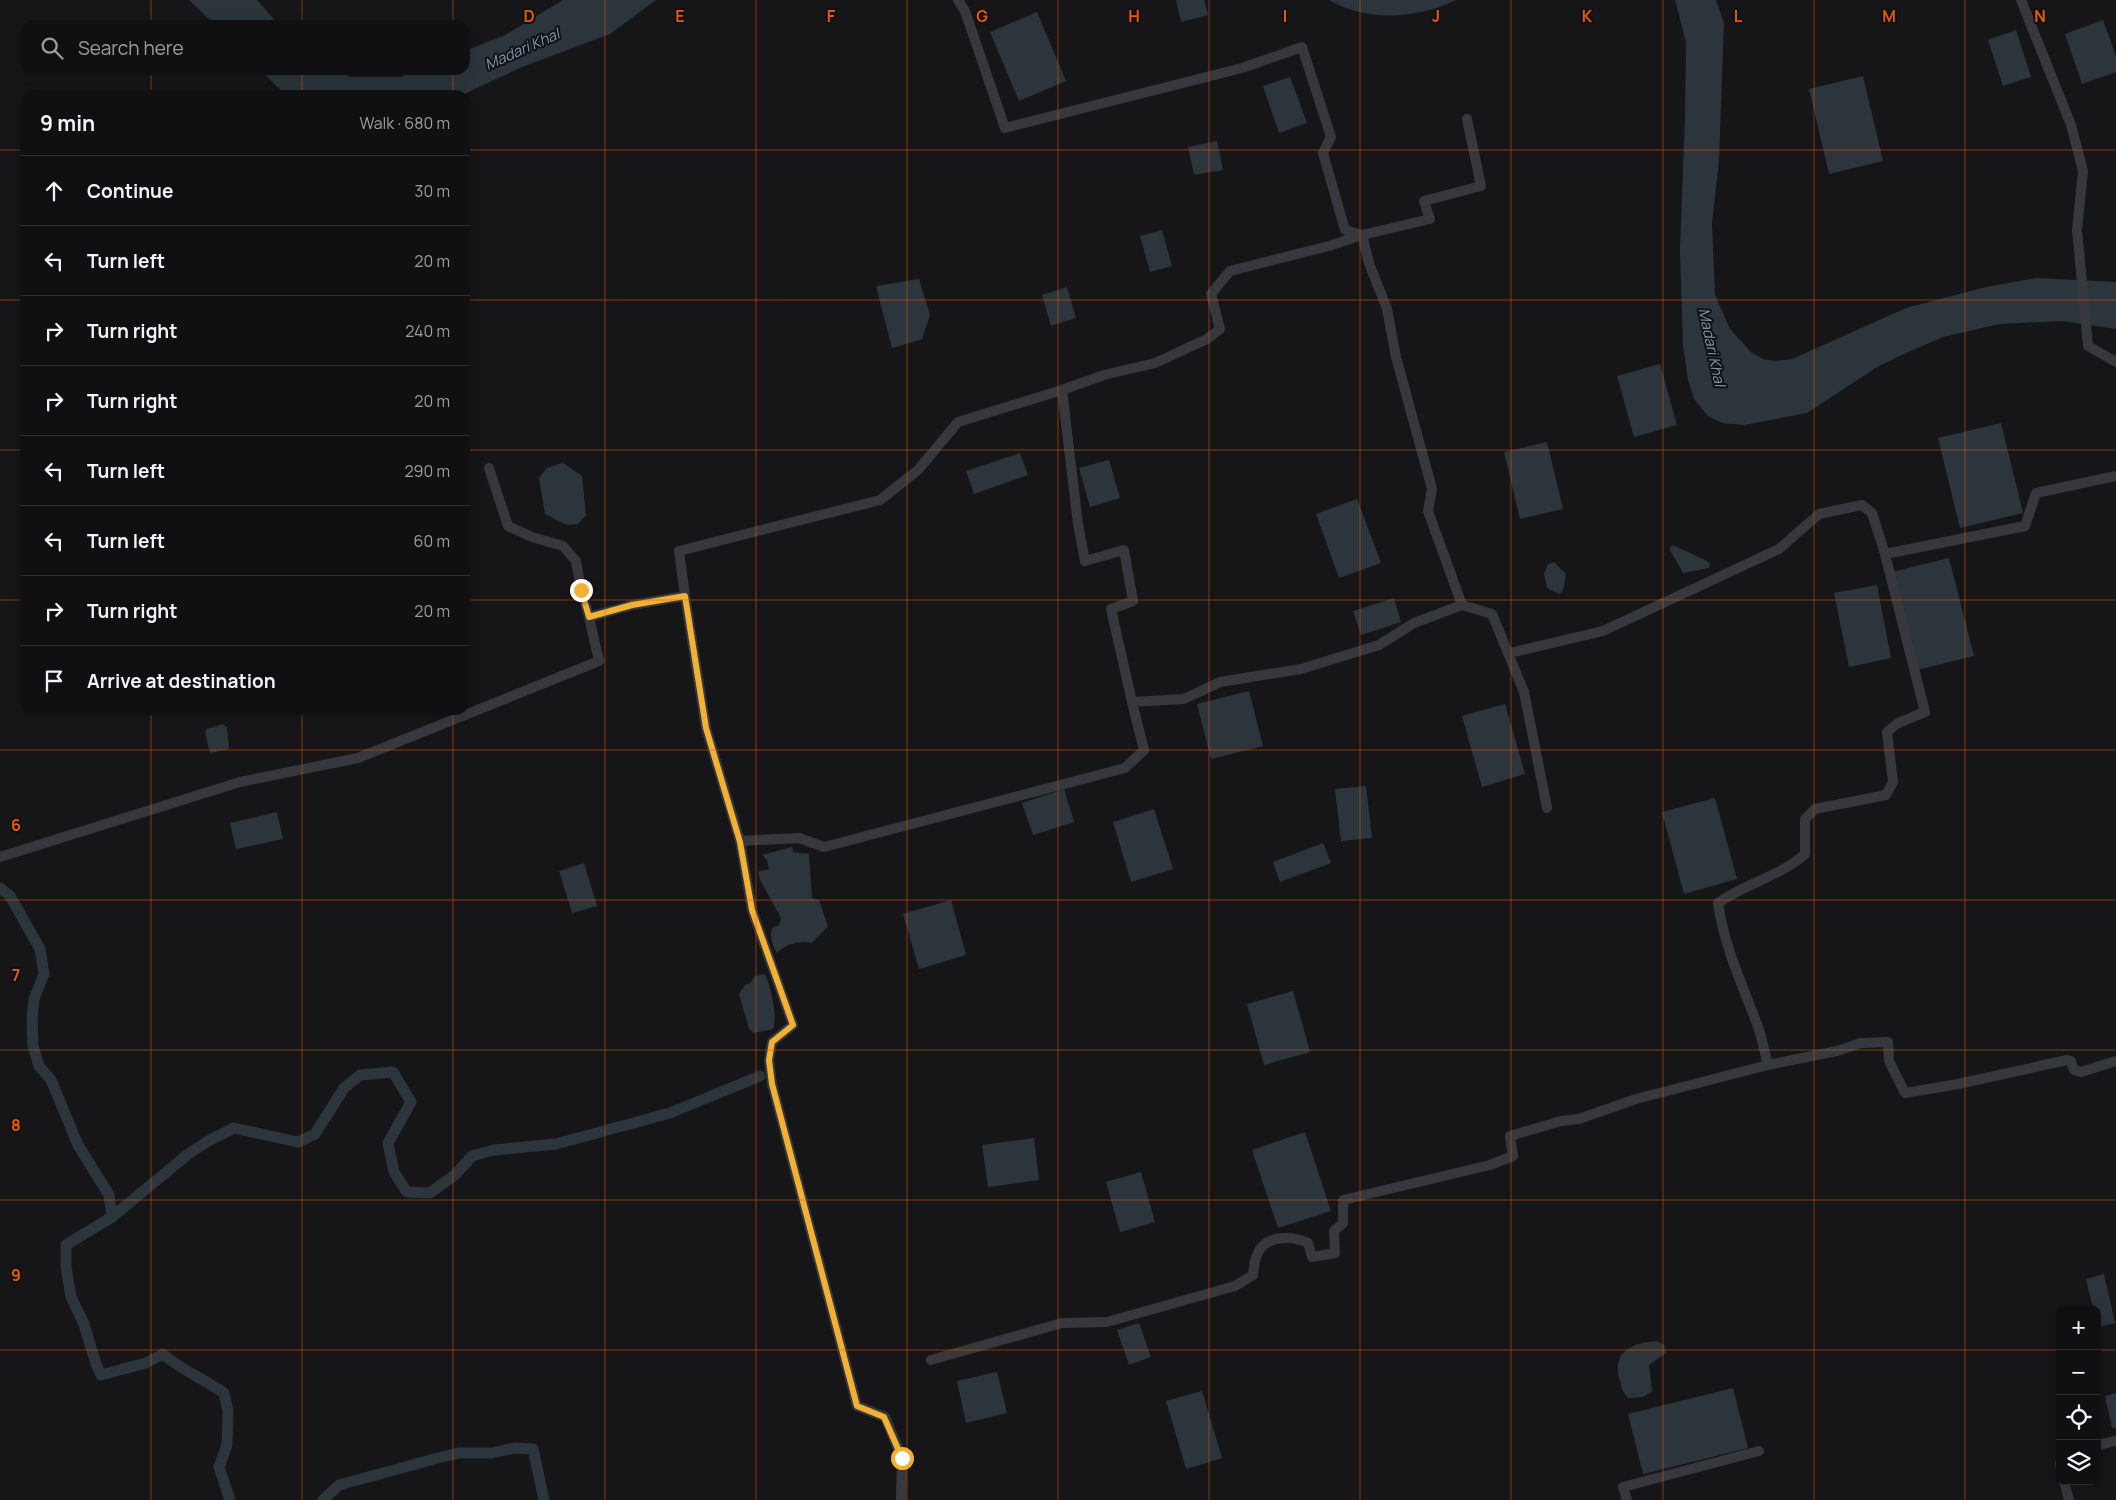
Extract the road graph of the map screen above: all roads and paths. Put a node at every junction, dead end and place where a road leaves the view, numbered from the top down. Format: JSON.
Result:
{"nodes":[{"id":1,"x":958,"y":0,"type":"edge"},
{"id":2,"x":2022,"y":0,"type":"edge"},
{"id":3,"x":1467,"y":119,"type":"dead end"},
{"id":4,"x":1362,"y":235,"type":"junction"},
{"id":5,"x":2116,"y":362,"type":"edge"},
{"id":6,"x":1062,"y":390,"type":"junction"},
{"id":7,"x":488,"y":468,"type":"dead end"},
{"id":8,"x":2116,"y":476,"type":"edge"},
{"id":9,"x":1885,"y":554,"type":"junction"},
{"id":10,"x":685,"y":596,"type":"junction"},
{"id":11,"x":1462,"y":605,"type":"junction"},
{"id":12,"x":589,"y":617,"type":"junction"},
{"id":13,"x":1510,"y":653,"type":"junction"},
{"id":14,"x":1132,"y":702,"type":"junction"},
{"id":15,"x":470,"y":713,"type":"edge"},
{"id":16,"x":465,"y":715,"type":"edge"},
{"id":17,"x":1547,"y":808,"type":"dead end"},
{"id":18,"x":740,"y":842,"type":"junction"},
{"id":19,"x":0,"y":857,"type":"edge"},
{"id":20,"x":2116,"y":1061,"type":"edge"},
{"id":21,"x":1768,"y":1065,"type":"junction"},
{"id":22,"x":931,"y":1360,"type":"dead end"},
{"id":23,"x":2116,"y":1441,"type":"edge"},
{"id":24,"x":2101,"y":1444,"type":"edge"},
{"id":25,"x":1759,"y":1451,"type":"dead end"},
{"id":26,"x":2065,"y":1485,"type":"edge"},
{"id":27,"x":901,"y":1500,"type":"edge"},
{"id":28,"x":1627,"y":1500,"type":"edge"},
{"id":29,"x":2069,"y":1500,"type":"edge"}],
"edges":[{"from":1,"to":4,"type":"street"},
{"from":2,"to":5,"type":"street"},
{"from":3,"to":4,"type":"street"},
{"from":4,"to":6,"type":"street"},
{"from":4,"to":11,"type":"street"},
{"from":6,"to":10,"type":"street"},
{"from":6,"to":14,"type":"street"},
{"from":7,"to":12,"type":"street"},
{"from":8,"to":9,"type":"street"},
{"from":9,"to":13,"type":"street"},
{"from":9,"to":21,"type":"street"},
{"from":10,"to":12,"type":"street"},
{"from":10,"to":18,"type":"street"},
{"from":11,"to":13,"type":"street"},
{"from":11,"to":14,"type":"street"},
{"from":12,"to":15,"type":"street"},
{"from":13,"to":17,"type":"street"},
{"from":14,"to":18,"type":"street"},
{"from":16,"to":19,"type":"street"},
{"from":18,"to":27,"type":"street"},
{"from":20,"to":21,"type":"street"},
{"from":21,"to":22,"type":"street"},
{"from":23,"to":24,"type":"street"},
{"from":25,"to":28,"type":"street"},
{"from":26,"to":29,"type":"street"}]}
